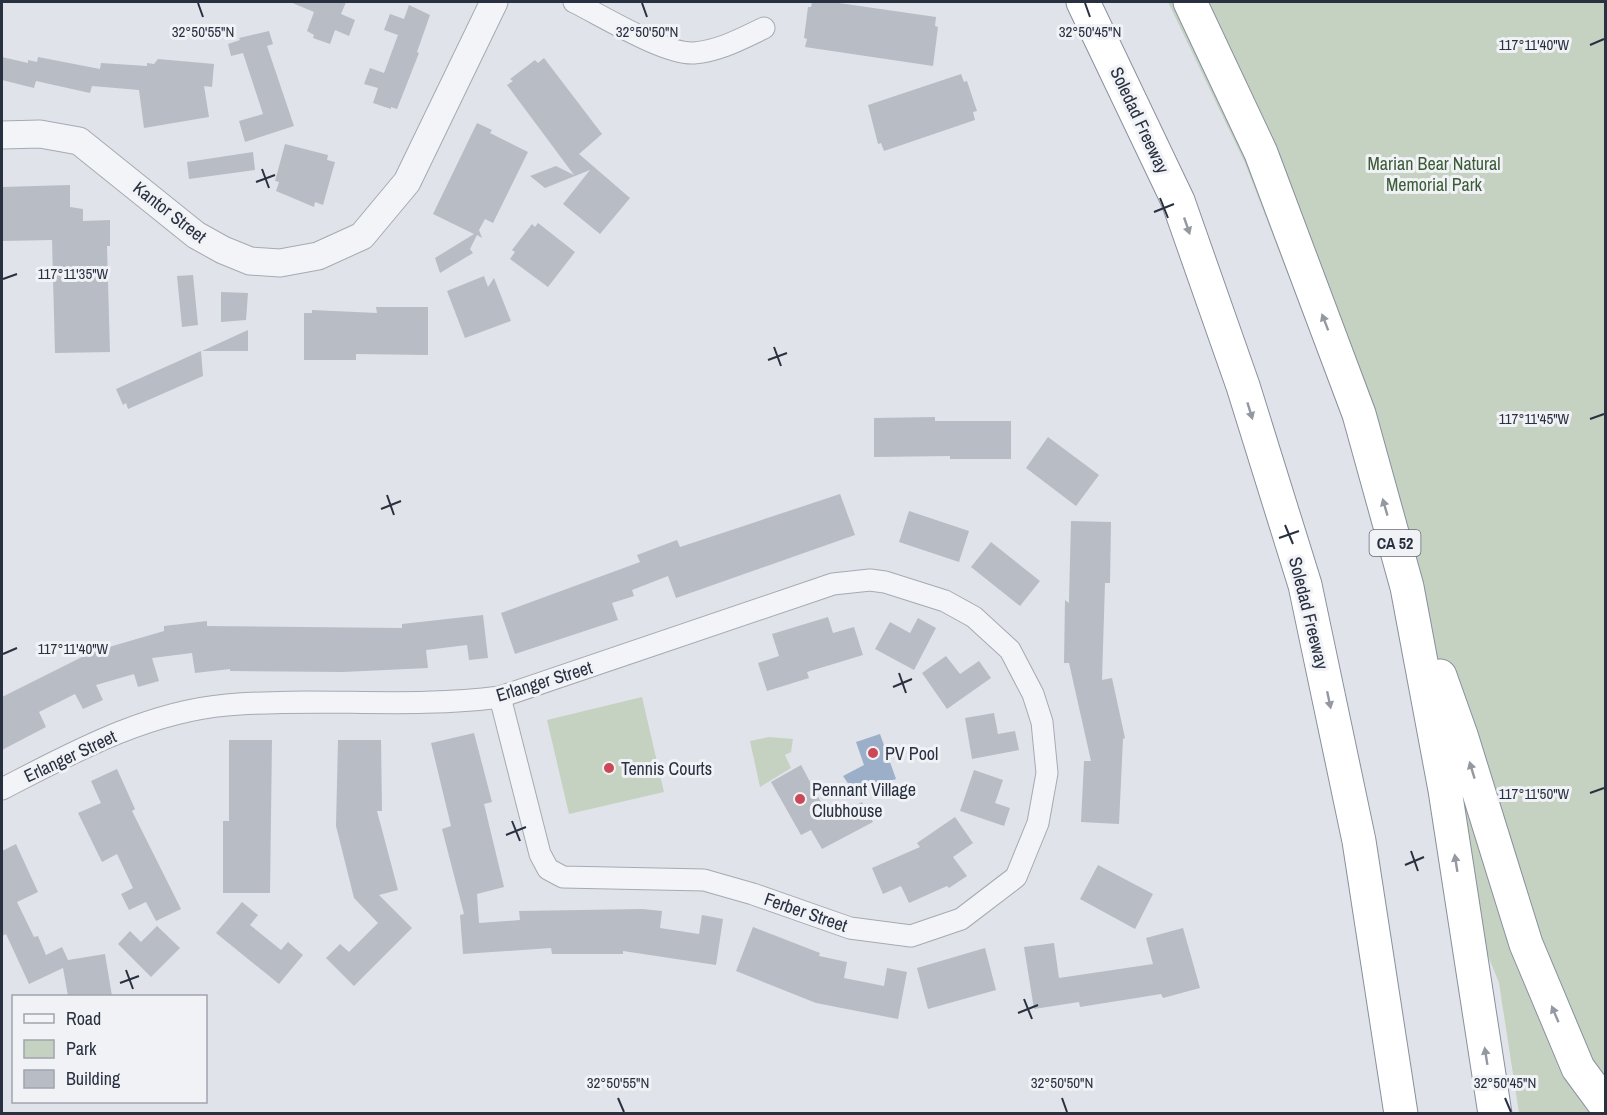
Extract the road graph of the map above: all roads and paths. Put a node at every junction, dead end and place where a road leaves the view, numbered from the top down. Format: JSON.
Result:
{"nodes":[{"id":1,"x":494,"y":2,"type":"edge"},
{"id":2,"x":574,"y":2,"type":"edge"},
{"id":3,"x":1083,"y":2,"type":"edge"},
{"id":4,"x":1190,"y":2,"type":"edge"},
{"id":5,"x":764,"y":28,"type":"dead end"},
{"id":6,"x":2,"y":135,"type":"edge"},
{"id":7,"x":1407,"y":587,"type":"junction"},
{"id":8,"x":1022,"y":671,"type":"joint"},
{"id":9,"x":500,"y":697,"type":"junction"},
{"id":10,"x":2,"y":789,"type":"edge"},
{"id":11,"x":1359,"y":841,"type":"junction"},
{"id":12,"x":1605,"y":1106,"type":"edge"},
{"id":13,"x":1378,"y":1113,"type":"edge"},
{"id":14,"x":1401,"y":1113,"type":"edge"},
{"id":15,"x":1495,"y":1113,"type":"edge"}],
"edges":[{"from":1,"to":6,"type":"street","name":"Kantor Street"},
{"from":2,"to":5,"type":"street"},
{"from":3,"to":11,"type":"highway","name":"Soledad Freeway","one_way":true},
{"from":7,"to":4,"type":"highway","number":"CA 52","one_way":true},
{"from":12,"to":7,"type":"highway","one_way":true},
{"from":15,"to":7,"type":"highway","number":"CA 52","one_way":true},
{"from":8,"to":9,"type":"street","name":"Erlanger Street"},
{"from":8,"to":9,"type":"street","name":"Ferber Street"},
{"from":9,"to":10,"type":"street","name":"Erlanger Street"},
{"from":11,"to":13,"type":"highway"},
{"from":11,"to":14,"type":"highway","name":"Soledad Freeway"}]}
